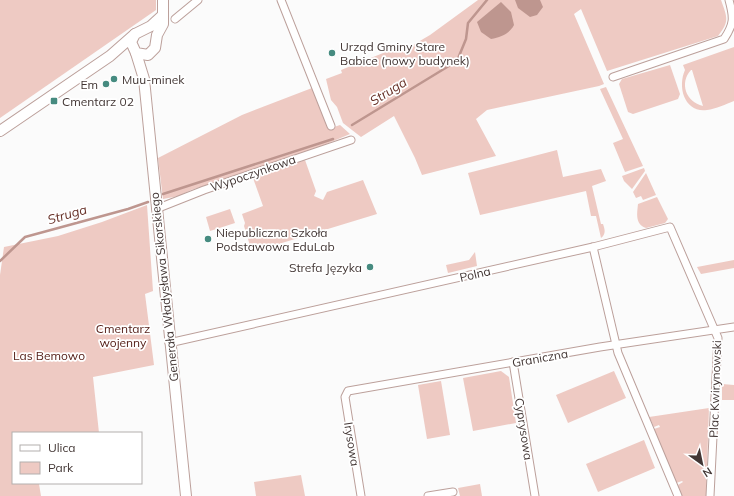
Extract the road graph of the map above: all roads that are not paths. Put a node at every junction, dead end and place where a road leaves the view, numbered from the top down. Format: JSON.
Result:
{"nodes":[{"id":1,"x":163,"y":0,"type":"edge"},
{"id":2,"x":198,"y":0,"type":"edge"},
{"id":3,"x":281,"y":0,"type":"edge"},
{"id":4,"x":729,"y":0,"type":"edge"},
{"id":5,"x":163,"y":15,"type":"junction"},
{"id":6,"x":174,"y":19,"type":"dead end"},
{"id":7,"x":138,"y":32,"type":"junction"},
{"id":8,"x":156,"y":41,"type":"junction"},
{"id":9,"x":136,"y":53,"type":"junction"},
{"id":10,"x":151,"y":53,"type":"junction"},
{"id":11,"x":110,"y":56,"type":"junction"},
{"id":12,"x":612,"y":77,"type":"dead end"},
{"id":13,"x":144,"y":78,"type":"junction"},
{"id":14,"x":331,"y":126,"type":"dead end"},
{"id":15,"x":0,"y":131,"type":"edge"},
{"id":16,"x":351,"y":140,"type":"dead end"},
{"id":17,"x":156,"y":209,"type":"junction"},
{"id":18,"x":593,"y":247,"type":"junction"},
{"id":19,"x":734,"y":327,"type":"edge"},
{"id":20,"x":715,"y":330,"type":"junction"},
{"id":21,"x":169,"y":343,"type":"junction"},
{"id":22,"x":615,"y":344,"type":"junction"},
{"id":23,"x":513,"y":362,"type":"junction"},
{"id":24,"x":347,"y":392,"type":"joint"},
{"id":25,"x":453,"y":492,"type":"dead end"},
{"id":26,"x":186,"y":496,"type":"edge"},
{"id":27,"x":361,"y":496,"type":"edge"},
{"id":28,"x":428,"y":496,"type":"edge"},
{"id":29,"x":535,"y":496,"type":"edge"},
{"id":30,"x":678,"y":496,"type":"edge"},
{"id":31,"x":710,"y":496,"type":"edge"}],
"edges":[{"from":1,"to":5,"type":"main road"},
{"from":2,"to":6,"type":"street"},
{"from":3,"to":14,"type":"street"},
{"from":4,"to":12,"type":"street"},
{"from":5,"to":7,"type":"main road"},
{"from":5,"to":8,"type":"main road"},
{"from":7,"to":8,"type":"main road"},
{"from":7,"to":9,"type":"main road"},
{"from":7,"to":11,"type":"main road"},
{"from":8,"to":10,"type":"main road"},
{"from":9,"to":10,"type":"main road"},
{"from":9,"to":11,"type":"main road"},
{"from":9,"to":13,"type":"main road","name":"Generała Władysława Sikorskiego"},
{"from":10,"to":13,"type":"main road","name":"Generała Władysława Sikorskiego"},
{"from":11,"to":15,"type":"main road"},
{"from":13,"to":17,"type":"main road","name":"Generała Władysława Sikorskiego"},
{"from":16,"to":17,"type":"street","name":"Wypoczynkowa"},
{"from":17,"to":21,"type":"main road","name":"Generała Władysława Sikorskiego"},
{"from":18,"to":20,"type":"street","name":"Polna"},
{"from":18,"to":21,"type":"street","name":"Polna"},
{"from":18,"to":22,"type":"street"},
{"from":19,"to":20,"type":"street","name":"Graniczna"},
{"from":20,"to":22,"type":"street","name":"Graniczna"},
{"from":20,"to":31,"type":"street","name":"Plac Kwirynowski"},
{"from":21,"to":26,"type":"main road","name":"Generała Władysława Sikorskiego"},
{"from":22,"to":23,"type":"street","name":"Graniczna"},
{"from":22,"to":30,"type":"street"},
{"from":23,"to":24,"type":"street","name":"Graniczna"},
{"from":23,"to":29,"type":"street","name":"Cyprysowa"},
{"from":24,"to":27,"type":"street","name":"Irysowa"},
{"from":25,"to":28,"type":"street"}]}
